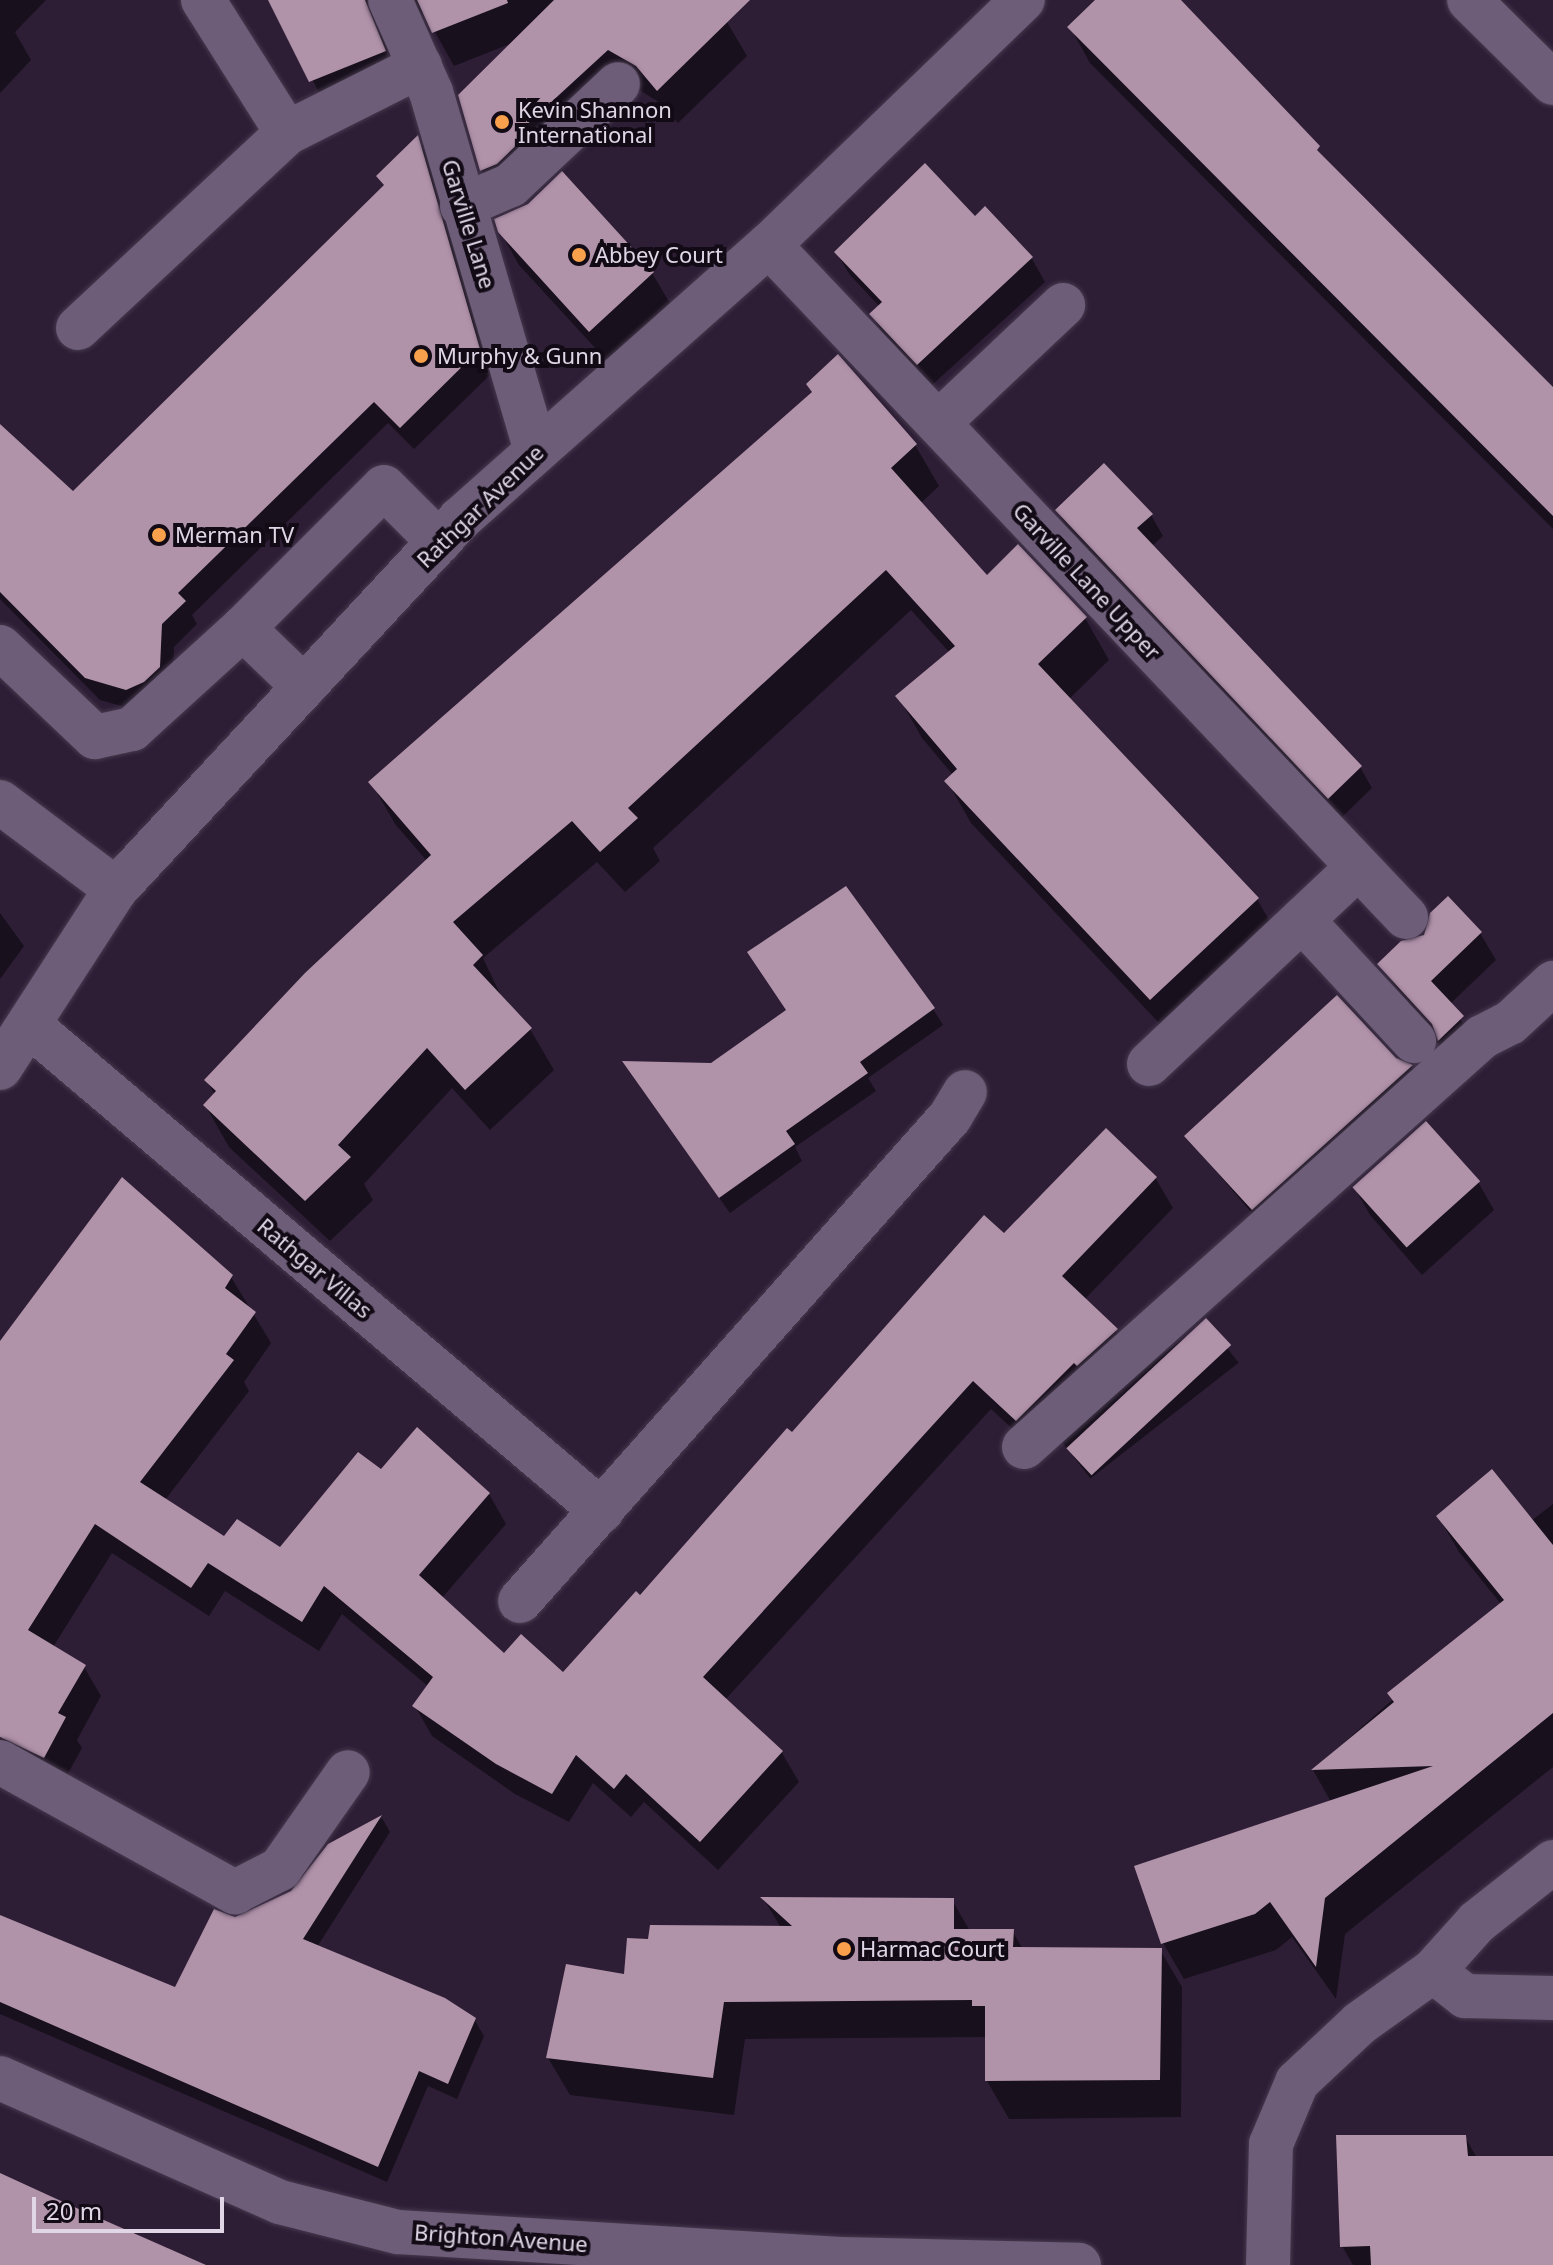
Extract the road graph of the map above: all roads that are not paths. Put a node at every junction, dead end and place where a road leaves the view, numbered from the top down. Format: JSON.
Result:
{"nodes":[{"id":1,"x":203,"y":0,"type":"edge"},
{"id":2,"x":390,"y":0,"type":"edge"},
{"id":3,"x":1023,"y":0,"type":"edge"},
{"id":4,"x":1469,"y":0,"type":"edge"},
{"id":5,"x":420,"y":66,"type":"junction"},
{"id":6,"x":1553,"y":83,"type":"edge"},
{"id":7,"x":618,"y":84,"type":"dead end"},
{"id":8,"x":287,"y":133,"type":"junction"},
{"id":9,"x":462,"y":206,"type":"junction"},
{"id":10,"x":769,"y":245,"type":"junction"},
{"id":11,"x":1063,"y":305,"type":"dead end"},
{"id":12,"x":78,"y":328,"type":"dead end"},
{"id":13,"x":938,"y":423,"type":"junction"},
{"id":14,"x":536,"y":451,"type":"junction"},
{"id":15,"x":439,"y":542,"type":"junction"},
{"id":16,"x":243,"y":628,"type":"junction"},
{"id":17,"x":0,"y":647,"type":"edge"},
{"id":18,"x":304,"y":687,"type":"junction"},
{"id":19,"x":0,"y":802,"type":"edge"},
{"id":20,"x":1358,"y":867,"type":"junction"},
{"id":21,"x":116,"y":889,"type":"junction"},
{"id":22,"x":1406,"y":917,"type":"dead end"},
{"id":23,"x":1302,"y":920,"type":"junction"},
{"id":24,"x":1553,"y":983,"type":"edge"},
{"id":25,"x":29,"y":1025,"type":"junction"},
{"id":26,"x":1414,"y":1041,"type":"dead end"},
{"id":27,"x":1149,"y":1064,"type":"dead end"},
{"id":28,"x":0,"y":1068,"type":"edge"},
{"id":29,"x":958,"y":1104,"type":"dead end"},
{"id":30,"x":1024,"y":1447,"type":"dead end"},
{"id":31,"x":602,"y":1511,"type":"junction"},
{"id":32,"x":520,"y":1601,"type":"dead end"},
{"id":33,"x":0,"y":1762,"type":"edge"},
{"id":34,"x":348,"y":1772,"type":"dead end"},
{"id":35,"x":1553,"y":1862,"type":"edge"},
{"id":36,"x":1433,"y":1971,"type":"junction"},
{"id":37,"x":1553,"y":1998,"type":"edge"},
{"id":38,"x":0,"y":2078,"type":"edge"},
{"id":39,"x":1079,"y":2265,"type":"edge"},
{"id":40,"x":1268,"y":2265,"type":"edge"}],
"edges":[{"from":1,"to":8,"type":"street"},
{"from":2,"to":5,"type":"street","name":"Garville Lane"},
{"from":3,"to":10,"type":"street","name":"Rathgar Avenue"},
{"from":4,"to":6,"type":"street"},
{"from":5,"to":8,"type":"street"},
{"from":5,"to":9,"type":"street","name":"Garville Lane"},
{"from":7,"to":9,"type":"street"},
{"from":8,"to":12,"type":"street"},
{"from":9,"to":14,"type":"street","name":"Garville Lane"},
{"from":10,"to":13,"type":"street","name":"Garville Lane Upper"},
{"from":10,"to":14,"type":"street","name":"Rathgar Avenue"},
{"from":11,"to":13,"type":"street"},
{"from":13,"to":20,"type":"street","name":"Garville Lane Upper"},
{"from":14,"to":15,"type":"street","name":"Rathgar Avenue"},
{"from":15,"to":16,"type":"street"},
{"from":15,"to":18,"type":"street","name":"Rathgar Avenue"},
{"from":16,"to":17,"type":"street"},
{"from":16,"to":18,"type":"street"},
{"from":18,"to":21,"type":"street","name":"Rathgar Avenue"},
{"from":19,"to":21,"type":"street"},
{"from":20,"to":22,"type":"street","name":"Garville Lane Upper"},
{"from":20,"to":23,"type":"street"},
{"from":21,"to":25,"type":"street","name":"Rathgar Avenue"},
{"from":23,"to":26,"type":"street"},
{"from":23,"to":27,"type":"street"},
{"from":24,"to":30,"type":"street"},
{"from":25,"to":28,"type":"street","name":"Rathgar Avenue"},
{"from":25,"to":31,"type":"street","name":"Rathgar Villas"},
{"from":29,"to":31,"type":"street"},
{"from":31,"to":32,"type":"street"},
{"from":33,"to":34,"type":"street"},
{"from":35,"to":36,"type":"street"},
{"from":36,"to":37,"type":"street"},
{"from":36,"to":40,"type":"street"},
{"from":38,"to":39,"type":"street","name":"Brighton Avenue"}]}
